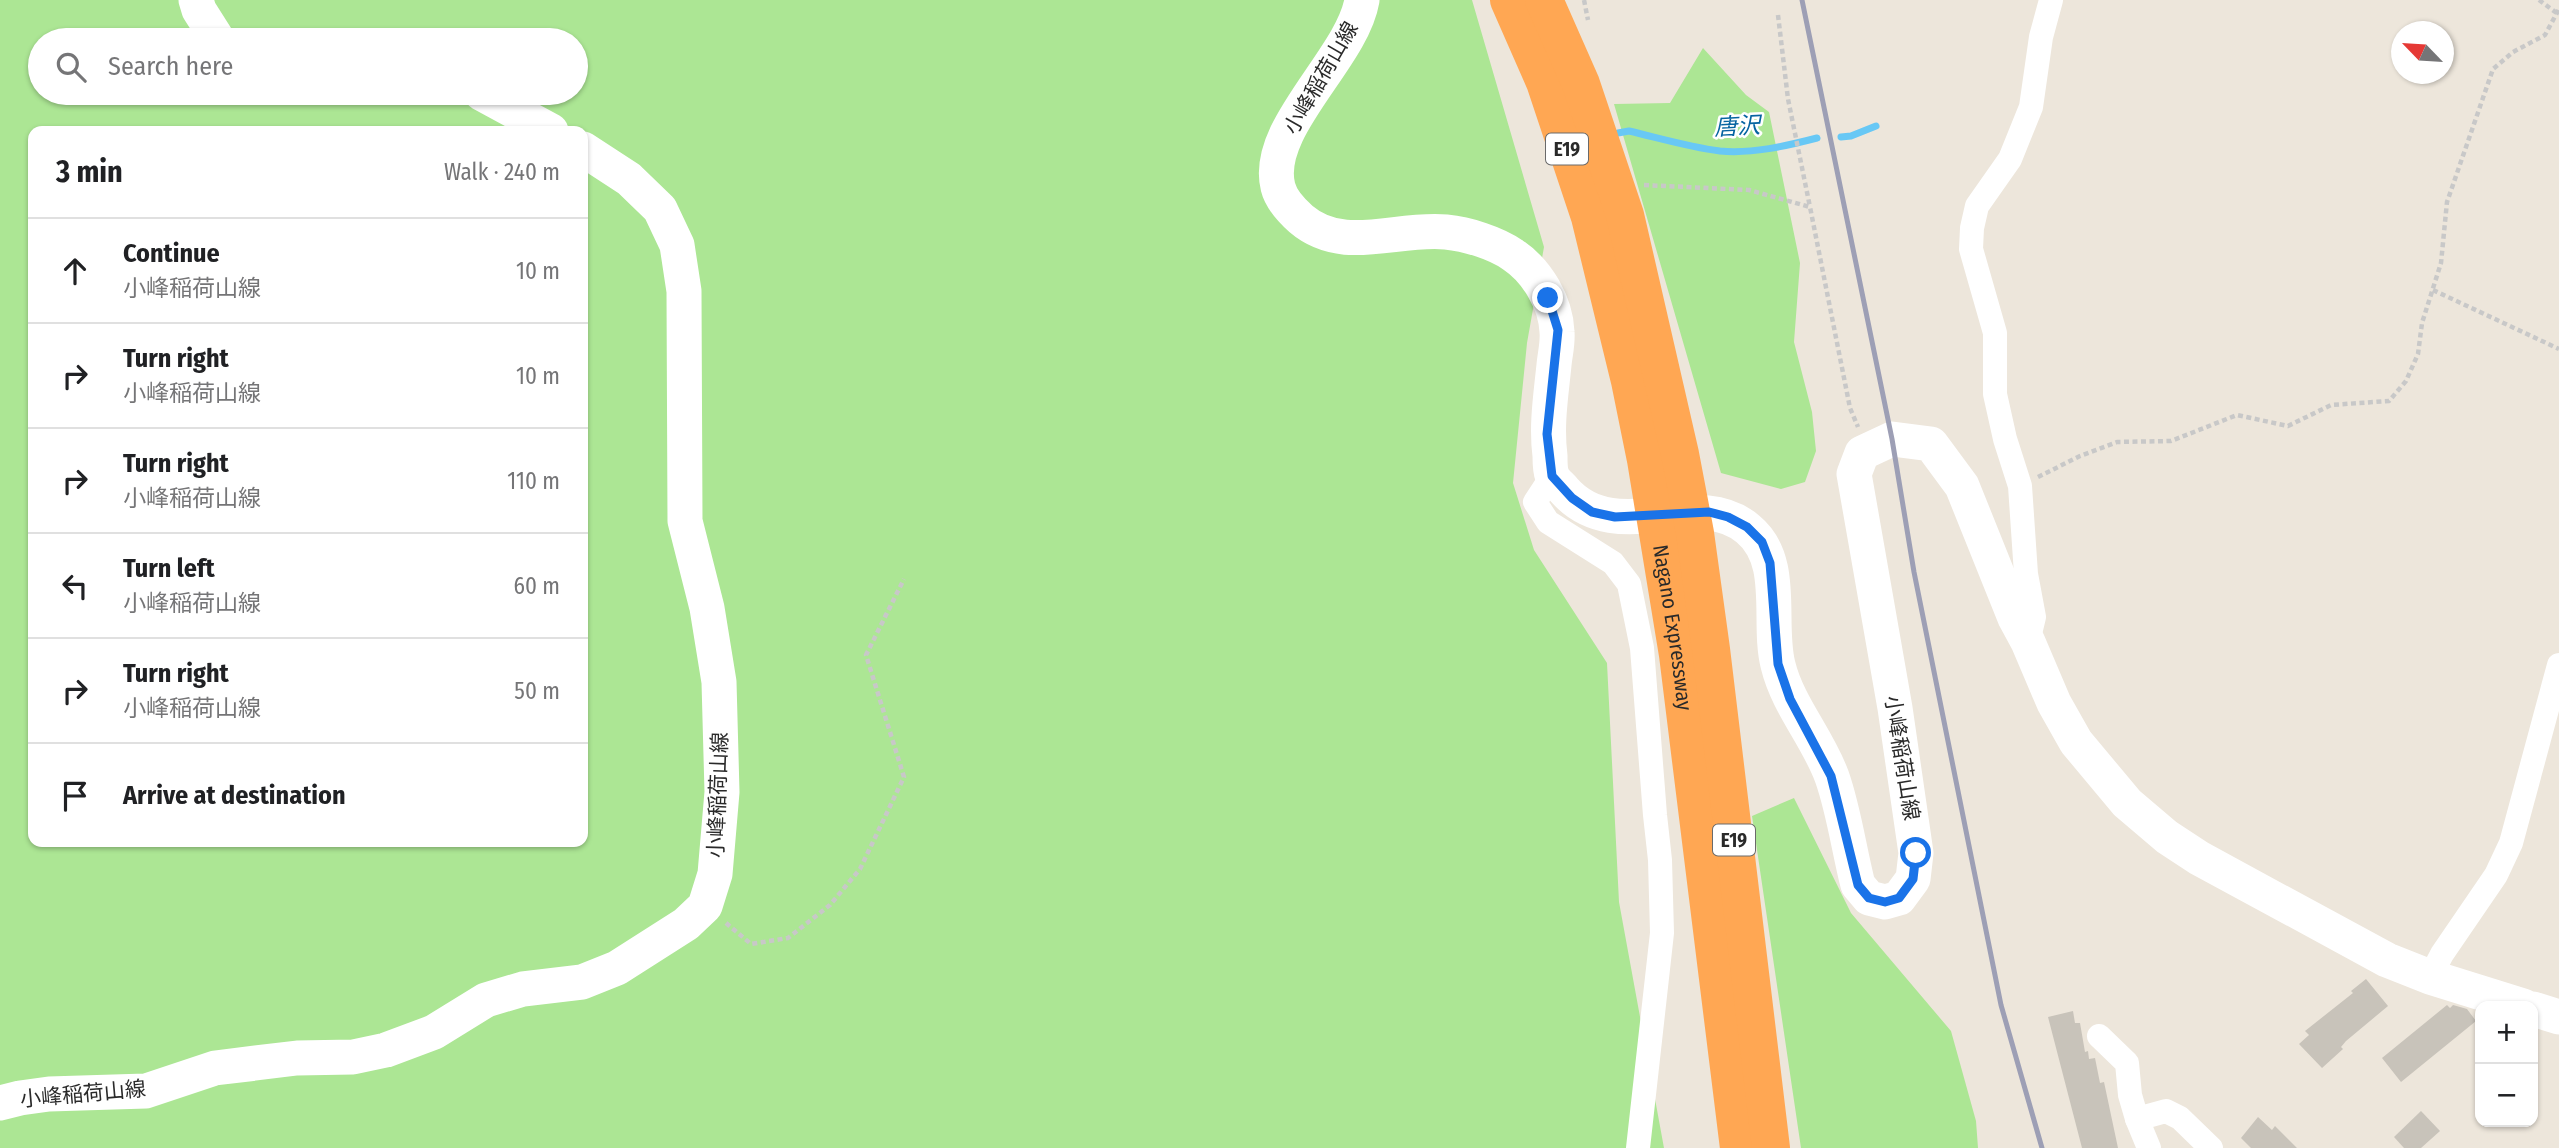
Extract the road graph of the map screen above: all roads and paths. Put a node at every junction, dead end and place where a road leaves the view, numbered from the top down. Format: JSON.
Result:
{"nodes":[{"id":1,"x":196,"y":0,"type":"edge"},
{"id":2,"x":1362,"y":0,"type":"edge"},
{"id":3,"x":1509,"y":0,"type":"edge"},
{"id":4,"x":1544,"y":0,"type":"edge"},
{"id":5,"x":1584,"y":0,"type":"edge"},
{"id":6,"x":2052,"y":0,"type":"edge"},
{"id":7,"x":2539,"y":0,"type":"edge"},
{"id":8,"x":2559,"y":12,"type":"edge"},
{"id":9,"x":1778,"y":15,"type":"dead end"},
{"id":10,"x":1589,"y":26,"type":"dead end"},
{"id":11,"x":210,"y":28,"type":"edge"},
{"id":12,"x":1563,"y":83,"type":"junction"},
{"id":13,"x":503,"y":105,"type":"edge"},
{"id":14,"x":542,"y":126,"type":"edge"},
{"id":15,"x":588,"y":152,"type":"edge"},
{"id":16,"x":1618,"y":205,"type":"junction"},
{"id":17,"x":1810,"y":207,"type":"junction"},
{"id":18,"x":2433,"y":290,"type":"junction"},
{"id":19,"x":2559,"y":349,"type":"edge"},
{"id":20,"x":1869,"y":450,"type":"junction"},
{"id":21,"x":1552,"y":476,"type":"junction"},
{"id":22,"x":2020,"y":486,"type":"junction"},
{"id":23,"x":1678,"y":535,"type":"junction"},
{"id":24,"x":904,"y":579,"type":"dead end"},
{"id":25,"x":2028,"y":642,"type":"junction"},
{"id":26,"x":2559,"y":666,"type":"edge"},
{"id":27,"x":705,"y":906,"type":"junction"},
{"id":28,"x":2430,"y":977,"type":"junction"},
{"id":29,"x":2508,"y":1001,"type":"edge"},
{"id":30,"x":2538,"y":1011,"type":"edge"},
{"id":31,"x":2559,"y":1017,"type":"edge"},
{"id":32,"x":2099,"y":1037,"type":"dead end"},
{"id":33,"x":0,"y":1104,"type":"edge"},
{"id":34,"x":2137,"y":1119,"type":"junction"},
{"id":35,"x":1639,"y":1148,"type":"edge"},
{"id":36,"x":1739,"y":1148,"type":"edge"},
{"id":37,"x":1771,"y":1148,"type":"edge"},
{"id":38,"x":2149,"y":1148,"type":"edge"},
{"id":39,"x":2211,"y":1148,"type":"edge"}],
"edges":[{"from":1,"to":11,"type":"main road"},
{"from":2,"to":21,"type":"main road","name":"小峰稲荷山線"},
{"from":3,"to":12,"type":"highway","name":"Nagano Expressway","number":"E19"},
{"from":4,"to":12,"type":"highway","name":"Nagano Expressway","number":"E19"},
{"from":5,"to":10,"type":"path"},
{"from":6,"to":22,"type":"street"},
{"from":7,"to":8,"type":"path"},
{"from":8,"to":18,"type":"path"},
{"from":9,"to":17,"type":"path"},
{"from":12,"to":16,"type":"highway","name":"Nagano Expressway","number":"E19"},
{"from":13,"to":14,"type":"main road"},
{"from":15,"to":27,"type":"main road","name":"小峰稲荷山線"},
{"from":16,"to":17,"type":"path"},
{"from":16,"to":23,"type":"highway","name":"Nagano Expressway","number":"E19"},
{"from":17,"to":20,"type":"path"},
{"from":18,"to":19,"type":"path"},
{"from":18,"to":22,"type":"path"},
{"from":20,"to":21,"type":"main road","name":"小峰稲荷山線"},
{"from":20,"to":25,"type":"main road"},
{"from":21,"to":35,"type":"street"},
{"from":22,"to":25,"type":"street"},
{"from":23,"to":36,"type":"highway","name":"Nagano Expressway","number":"E19"},
{"from":23,"to":37,"type":"highway","name":"Nagano Expressway","number":"E19"},
{"from":24,"to":27,"type":"path"},
{"from":25,"to":28,"type":"main road"},
{"from":26,"to":28,"type":"street"},
{"from":27,"to":33,"type":"main road","name":"小峰稲荷山線"},
{"from":28,"to":29,"type":"main road"},
{"from":30,"to":31,"type":"main road"},
{"from":32,"to":34,"type":"street"},
{"from":34,"to":38,"type":"street"},
{"from":34,"to":39,"type":"street"}]}
